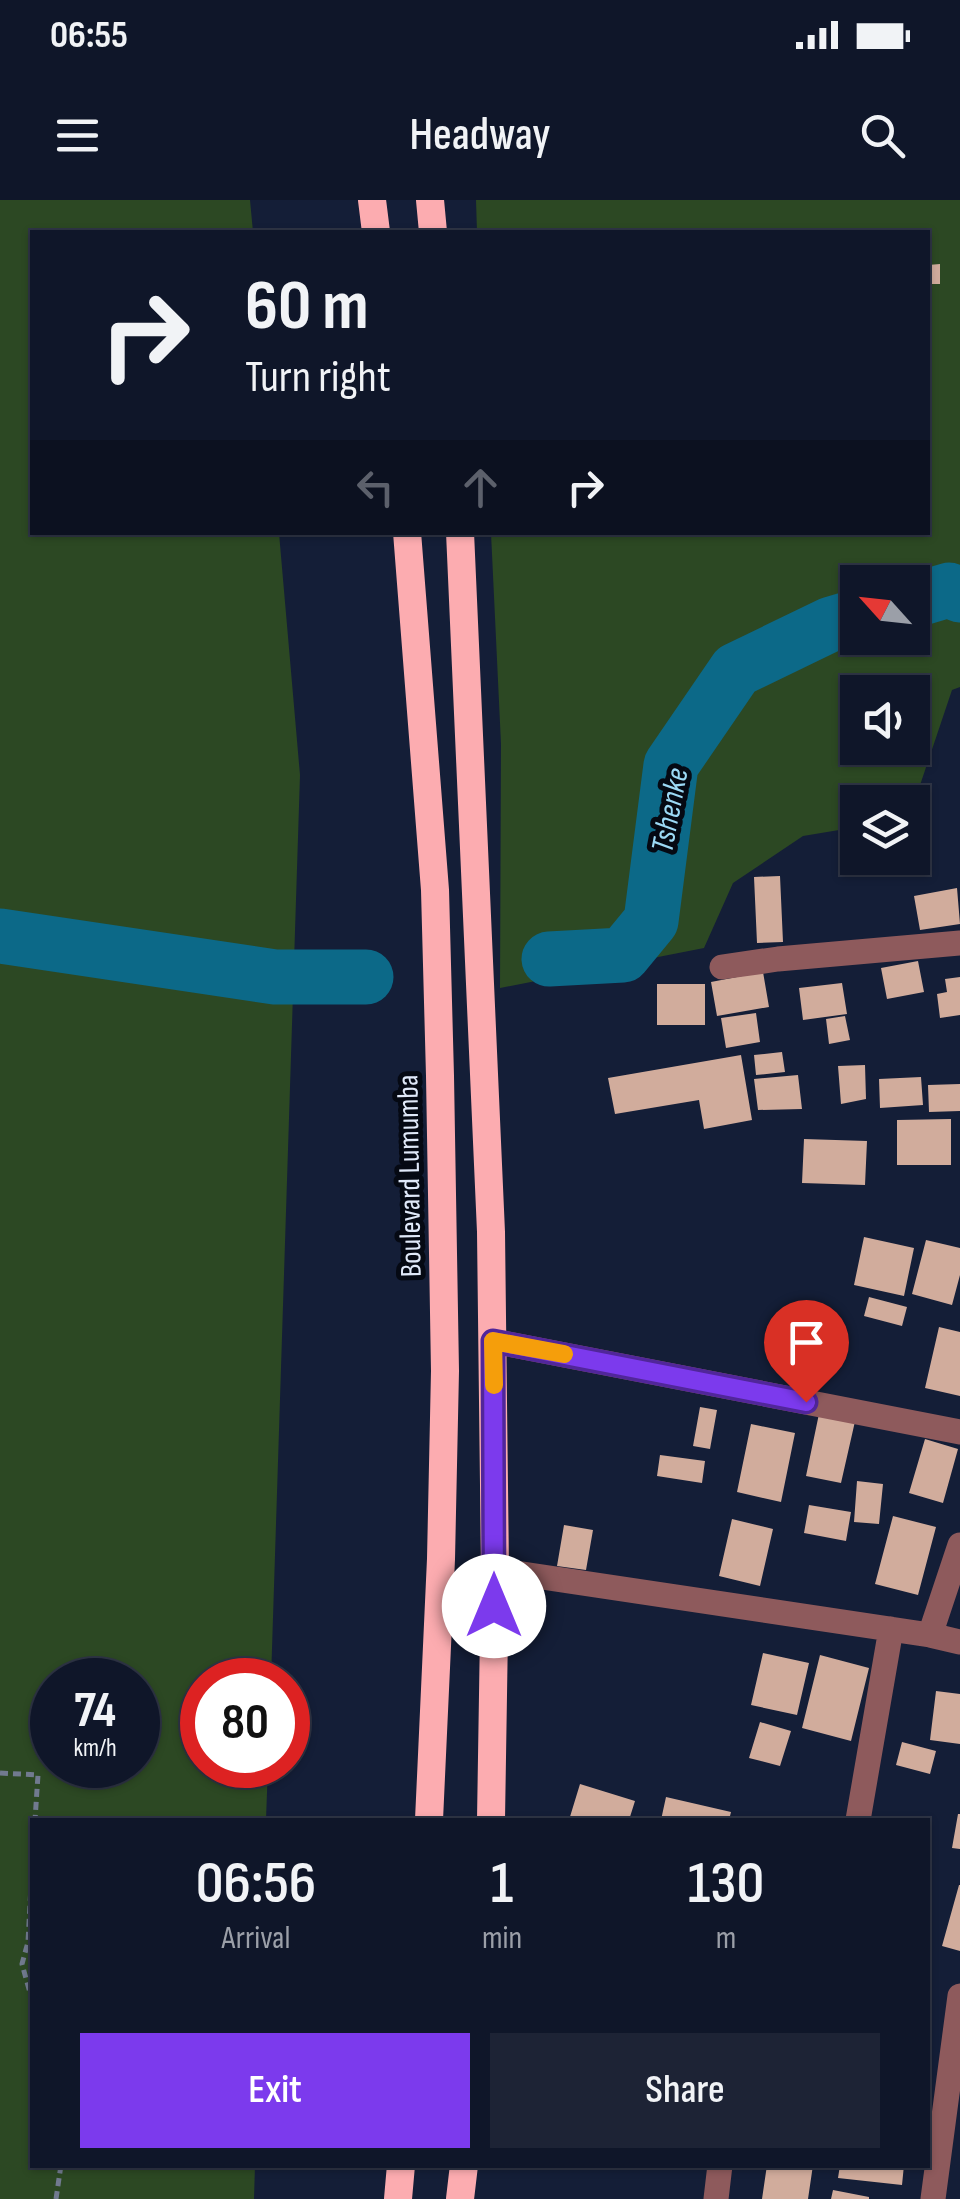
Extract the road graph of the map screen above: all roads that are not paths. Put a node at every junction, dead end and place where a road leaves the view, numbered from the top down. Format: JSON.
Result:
{"nodes":[{"id":1,"x":372,"y":200,"type":"edge"},
{"id":2,"x":430,"y":200,"type":"edge"},
{"id":3,"x":376,"y":230,"type":"edge"},
{"id":4,"x":433,"y":230,"type":"edge"},
{"id":5,"x":406,"y":535,"type":"edge"},
{"id":6,"x":460,"y":535,"type":"edge"},
{"id":7,"x":960,"y":943,"type":"edge"},
{"id":8,"x":722,"y":967,"type":"dead end"},
{"id":9,"x":493,"y":1341,"type":"junction"},
{"id":10,"x":960,"y":1432,"type":"edge"},
{"id":11,"x":960,"y":1545,"type":"edge"},
{"id":12,"x":495,"y":1570,"type":"junction"},
{"id":13,"x":890,"y":1629,"type":"junction"},
{"id":14,"x":930,"y":1635,"type":"junction"},
{"id":15,"x":960,"y":1642,"type":"edge"},
{"id":16,"x":429,"y":1818,"type":"edge"},
{"id":17,"x":491,"y":1818,"type":"edge"},
{"id":18,"x":858,"y":1818,"type":"edge"},
{"id":19,"x":960,"y":1996,"type":"edge"},
{"id":20,"x":401,"y":2168,"type":"edge"},
{"id":21,"x":464,"y":2168,"type":"edge"},
{"id":22,"x":720,"y":2168,"type":"edge"},
{"id":23,"x":398,"y":2199,"type":"edge"},
{"id":24,"x":460,"y":2199,"type":"edge"},
{"id":25,"x":716,"y":2199,"type":"edge"},
{"id":26,"x":933,"y":2199,"type":"edge"}],
"edges":[{"from":1,"to":3,"type":"highway"},
{"from":2,"to":4,"type":"highway"},
{"from":5,"to":16,"type":"highway","name":"Boulevard Lumumba"},
{"from":6,"to":9,"type":"highway"},
{"from":7,"to":8,"type":"street"},
{"from":9,"to":10,"type":"street"},
{"from":9,"to":12,"type":"highway"},
{"from":11,"to":14,"type":"street"},
{"from":12,"to":13,"type":"street"},
{"from":12,"to":17,"type":"highway"},
{"from":13,"to":14,"type":"street"},
{"from":13,"to":18,"type":"street"},
{"from":14,"to":15,"type":"street"},
{"from":19,"to":26,"type":"street"},
{"from":20,"to":23,"type":"highway"},
{"from":21,"to":24,"type":"highway"},
{"from":22,"to":25,"type":"street"}]}
